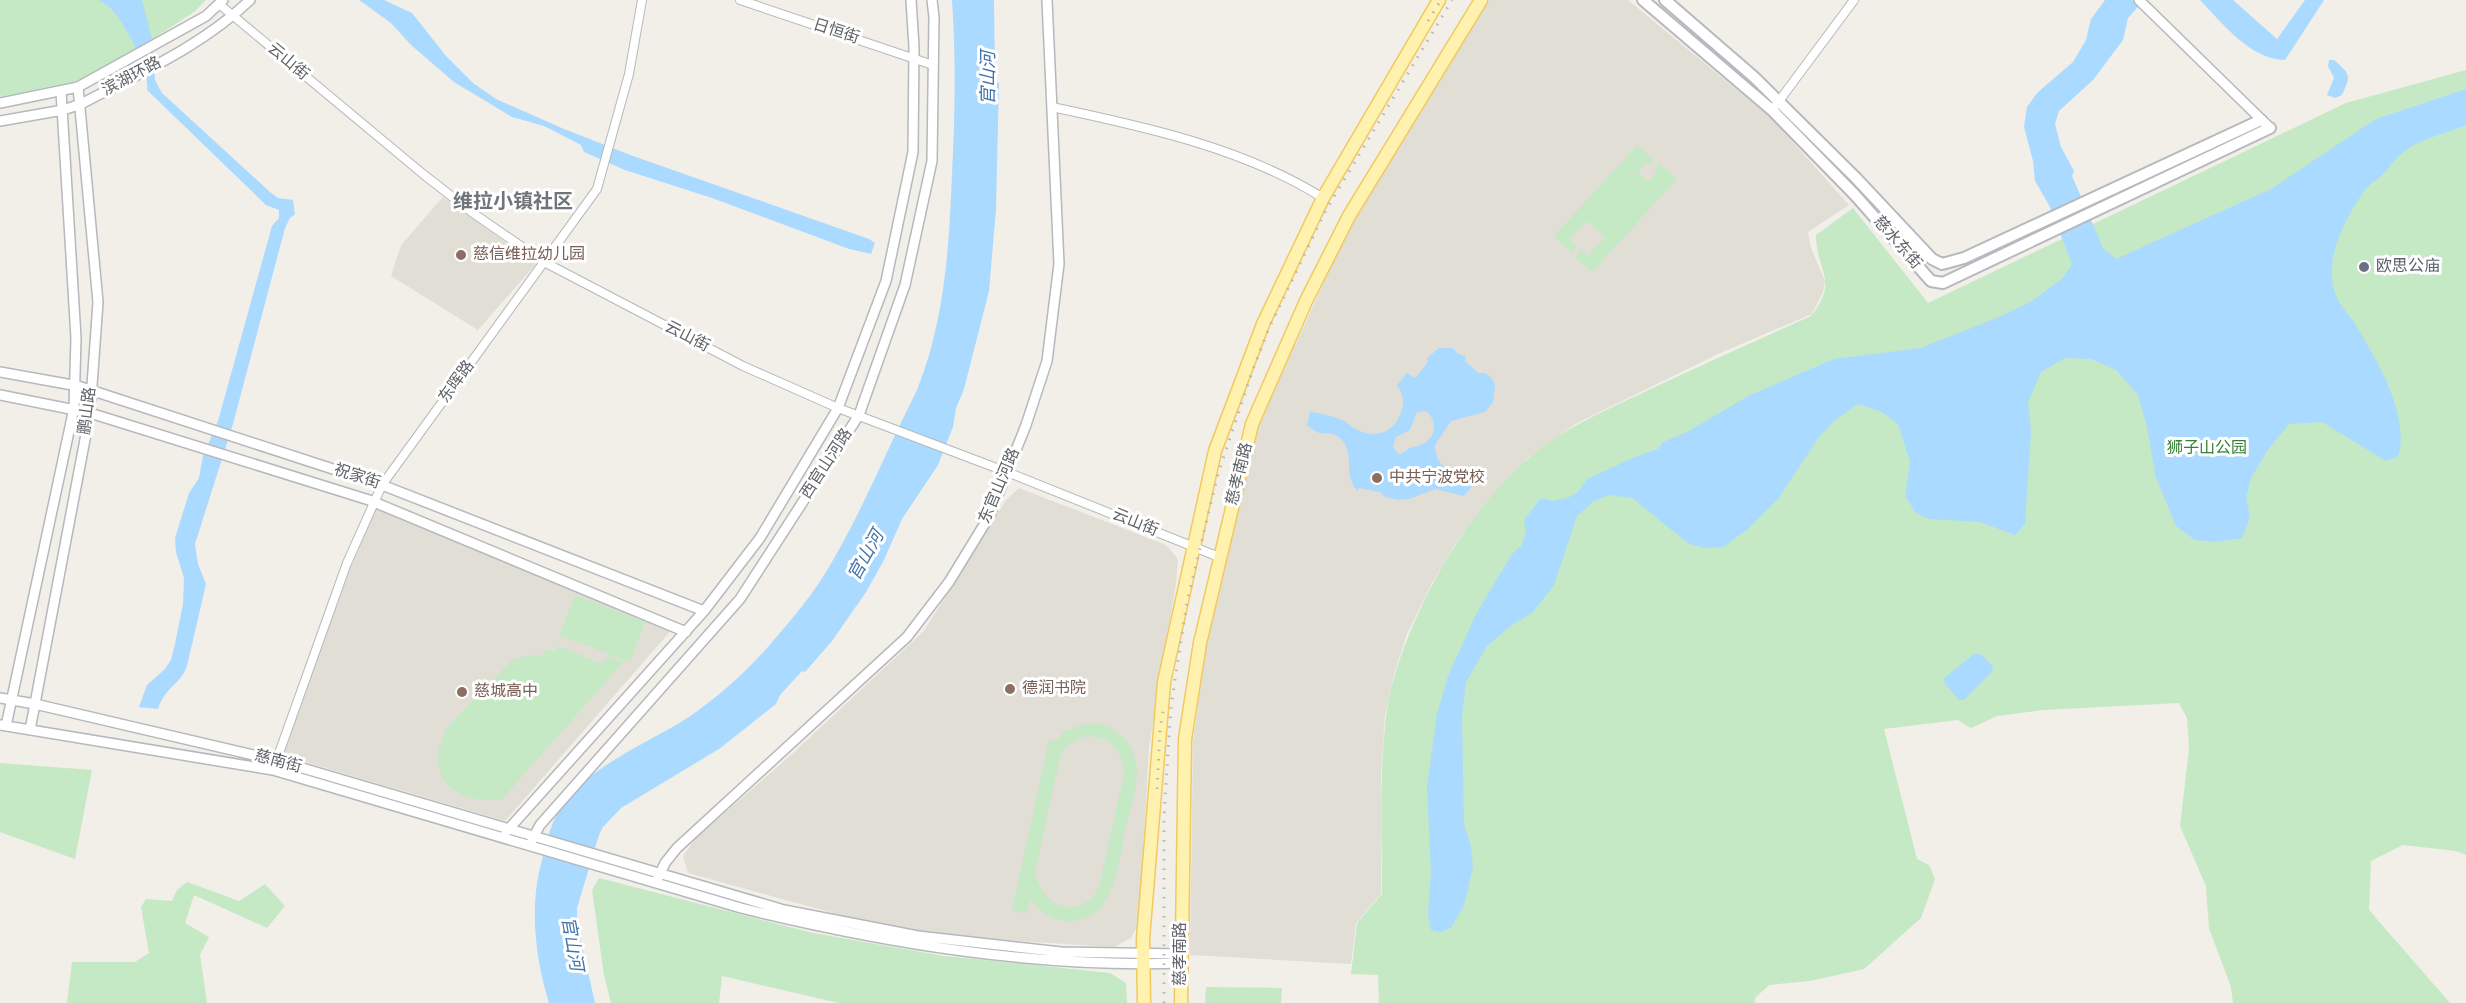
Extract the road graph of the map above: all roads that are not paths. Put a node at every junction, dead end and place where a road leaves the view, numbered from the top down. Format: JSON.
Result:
{"nodes":[{"id":1,"x":250,"y":0,"type":"edge"},
{"id":2,"x":642,"y":0,"type":"edge"},
{"id":3,"x":740,"y":0,"type":"edge"},
{"id":4,"x":911,"y":0,"type":"edge"},
{"id":5,"x":932,"y":0,"type":"edge"},
{"id":6,"x":1047,"y":0,"type":"edge"},
{"id":7,"x":1439,"y":0,"type":"edge"},
{"id":8,"x":1481,"y":0,"type":"edge"},
{"id":9,"x":1643,"y":0,"type":"edge"},
{"id":10,"x":1665,"y":0,"type":"edge"},
{"id":11,"x":1854,"y":0,"type":"edge"},
{"id":12,"x":2139,"y":0,"type":"edge"},
{"id":13,"x":221,"y":2,"type":"edge"},
{"id":14,"x":233,"y":16,"type":"junction"},
{"id":15,"x":913,"y":58,"type":"junction"},
{"id":16,"x":933,"y":65,"type":"junction"},
{"id":17,"x":78,"y":87,"type":"junction"},
{"id":18,"x":61,"y":92,"type":"junction"},
{"id":19,"x":0,"y":103,"type":"edge"},
{"id":20,"x":81,"y":104,"type":"junction"},
{"id":21,"x":1776,"y":106,"type":"junction"},
{"id":22,"x":1052,"y":107,"type":"junction"},
{"id":23,"x":63,"y":110,"type":"junction"},
{"id":24,"x":2261,"y":120,"type":"junction"},
{"id":25,"x":0,"y":121,"type":"edge"},
{"id":26,"x":2270,"y":128,"type":"joint"},
{"id":27,"x":1323,"y":198,"type":"junction"},
{"id":28,"x":544,"y":262,"type":"junction"},
{"id":29,"x":0,"y":372,"type":"edge"},
{"id":30,"x":74,"y":386,"type":"junction"},
{"id":31,"x":91,"y":390,"type":"junction"},
{"id":32,"x":0,"y":395,"type":"edge"},
{"id":33,"x":74,"y":408,"type":"junction"},
{"id":34,"x":838,"y":408,"type":"junction"},
{"id":35,"x":90,"y":413,"type":"junction"},
{"id":36,"x":859,"y":415,"type":"junction"},
{"id":37,"x":1007,"y":472,"type":"junction"},
{"id":38,"x":382,"y":485,"type":"junction"},
{"id":39,"x":374,"y":502,"type":"junction"},
{"id":40,"x":1194,"y":546,"type":"junction"},
{"id":41,"x":1219,"y":557,"type":"junction"},
{"id":42,"x":704,"y":611,"type":"junction"},
{"id":43,"x":686,"y":632,"type":"junction"},
{"id":44,"x":0,"y":698,"type":"edge"},
{"id":45,"x":12,"y":700,"type":"junction"},
{"id":46,"x":35,"y":704,"type":"junction"},
{"id":47,"x":3,"y":726,"type":"edge"},
{"id":48,"x":30,"y":730,"type":"junction"},
{"id":49,"x":275,"y":760,"type":"junction"},
{"id":50,"x":273,"y":770,"type":"junction"},
{"id":51,"x":505,"y":833,"type":"junction"},
{"id":52,"x":532,"y":841,"type":"junction"},
{"id":53,"x":658,"y":878,"type":"junction"},
{"id":54,"x":1144,"y":959,"type":"junction"},
{"id":55,"x":1181,"y":959,"type":"junction"},
{"id":56,"x":1144,"y":1003,"type":"edge"},
{"id":57,"x":1181,"y":1003,"type":"edge"}],
"edges":[{"from":1,"to":14,"type":"street","name":"滨湖环路"},
{"from":2,"to":28,"type":"street","name":"东晖路"},
{"from":3,"to":15,"type":"street","name":"日恒街"},
{"from":4,"to":15,"type":"street","name":"西官山河路"},
{"from":5,"to":16,"type":"street","name":"西官山河路"},
{"from":6,"to":22,"type":"street","name":"东官山河路"},
{"from":7,"to":27,"type":"main road","name":"慈孝南路"},
{"from":8,"to":41,"type":"main road","name":"慈孝南路"},
{"from":9,"to":21,"type":"main road","name":"慈水东街"},
{"from":10,"to":21,"type":"main road","name":"慈水东街"},
{"from":11,"to":21,"type":"street"},
{"from":12,"to":24,"type":"street"},
{"from":13,"to":14,"type":"street","name":"云山街"},
{"from":13,"to":17,"type":"street","name":"滨湖环路"},
{"from":14,"to":20,"type":"street","name":"滨湖环路"},
{"from":14,"to":28,"type":"street","name":"云山街"},
{"from":15,"to":16,"type":"street","name":"日恒街"},
{"from":15,"to":34,"type":"street","name":"西官山河路"},
{"from":16,"to":36,"type":"street","name":"西官山河路"},
{"from":17,"to":18,"type":"street","name":"滨湖环路"},
{"from":17,"to":20,"type":"street","name":"鹏山路"},
{"from":18,"to":19,"type":"street","name":"滨湖环路"},
{"from":18,"to":23,"type":"street","name":"鹏山路"},
{"from":20,"to":23,"type":"street","name":"滨湖环路"},
{"from":20,"to":31,"type":"street","name":"鹏山路"},
{"from":21,"to":24,"type":"main road","name":"慈水东街"},
{"from":21,"to":26,"type":"main road","name":"慈水东街"},
{"from":22,"to":27,"type":"street"},
{"from":22,"to":37,"type":"street","name":"东官山河路"},
{"from":23,"to":25,"type":"street","name":"滨湖环路"},
{"from":23,"to":30,"type":"street","name":"鹏山路"},
{"from":24,"to":26,"type":"street"},
{"from":27,"to":40,"type":"main road","name":"慈孝南路"},
{"from":28,"to":34,"type":"street","name":"云山街"},
{"from":28,"to":38,"type":"street","name":"东晖路"},
{"from":29,"to":30,"type":"street","name":"祝家街"},
{"from":30,"to":31,"type":"street","name":"祝家街"},
{"from":30,"to":33,"type":"street","name":"鹏山路"},
{"from":31,"to":35,"type":"street","name":"鹏山路"},
{"from":31,"to":38,"type":"street","name":"祝家街"},
{"from":32,"to":33,"type":"street","name":"祝家街"},
{"from":33,"to":35,"type":"street","name":"祝家街"},
{"from":33,"to":45,"type":"street","name":"鹏山路"},
{"from":34,"to":36,"type":"street","name":"云山街"},
{"from":34,"to":42,"type":"street","name":"西官山河路"},
{"from":35,"to":39,"type":"street","name":"祝家街"},
{"from":35,"to":46,"type":"street","name":"鹏山路"},
{"from":36,"to":37,"type":"street","name":"云山街"},
{"from":36,"to":52,"type":"street","name":"西官山河路"},
{"from":37,"to":40,"type":"street","name":"云山街"},
{"from":37,"to":53,"type":"street","name":"东官山河路"},
{"from":38,"to":39,"type":"street","name":"东晖路"},
{"from":38,"to":42,"type":"street","name":"祝家街"},
{"from":39,"to":43,"type":"street","name":"祝家街"},
{"from":39,"to":49,"type":"street","name":"东晖路"},
{"from":40,"to":41,"type":"street","name":"云山街"},
{"from":40,"to":54,"type":"main road","name":"慈孝南路"},
{"from":41,"to":55,"type":"main road","name":"慈孝南路"},
{"from":42,"to":43,"type":"street","name":"西官山河路"},
{"from":43,"to":51,"type":"street","name":"西官山河路"},
{"from":44,"to":45,"type":"street","name":"慈南街"},
{"from":45,"to":46,"type":"street","name":"慈南街"},
{"from":45,"to":47,"type":"street","name":"鹏山路"},
{"from":46,"to":48,"type":"street","name":"鹏山路"},
{"from":46,"to":49,"type":"street","name":"慈南街"},
{"from":47,"to":48,"type":"street","name":"慈南街"},
{"from":48,"to":50,"type":"street","name":"慈南街"},
{"from":49,"to":50,"type":"street","name":"东晖路"},
{"from":49,"to":51,"type":"street","name":"慈南街"},
{"from":50,"to":51,"type":"street","name":"慈南街"},
{"from":51,"to":52,"type":"street","name":"慈南街"},
{"from":52,"to":53,"type":"street","name":"慈南街"},
{"from":53,"to":54,"type":"street","name":"慈南街"},
{"from":54,"to":55,"type":"street","name":"慈南街"},
{"from":54,"to":56,"type":"main road","name":"慈孝南路"},
{"from":55,"to":57,"type":"main road","name":"慈孝南路"}]}
